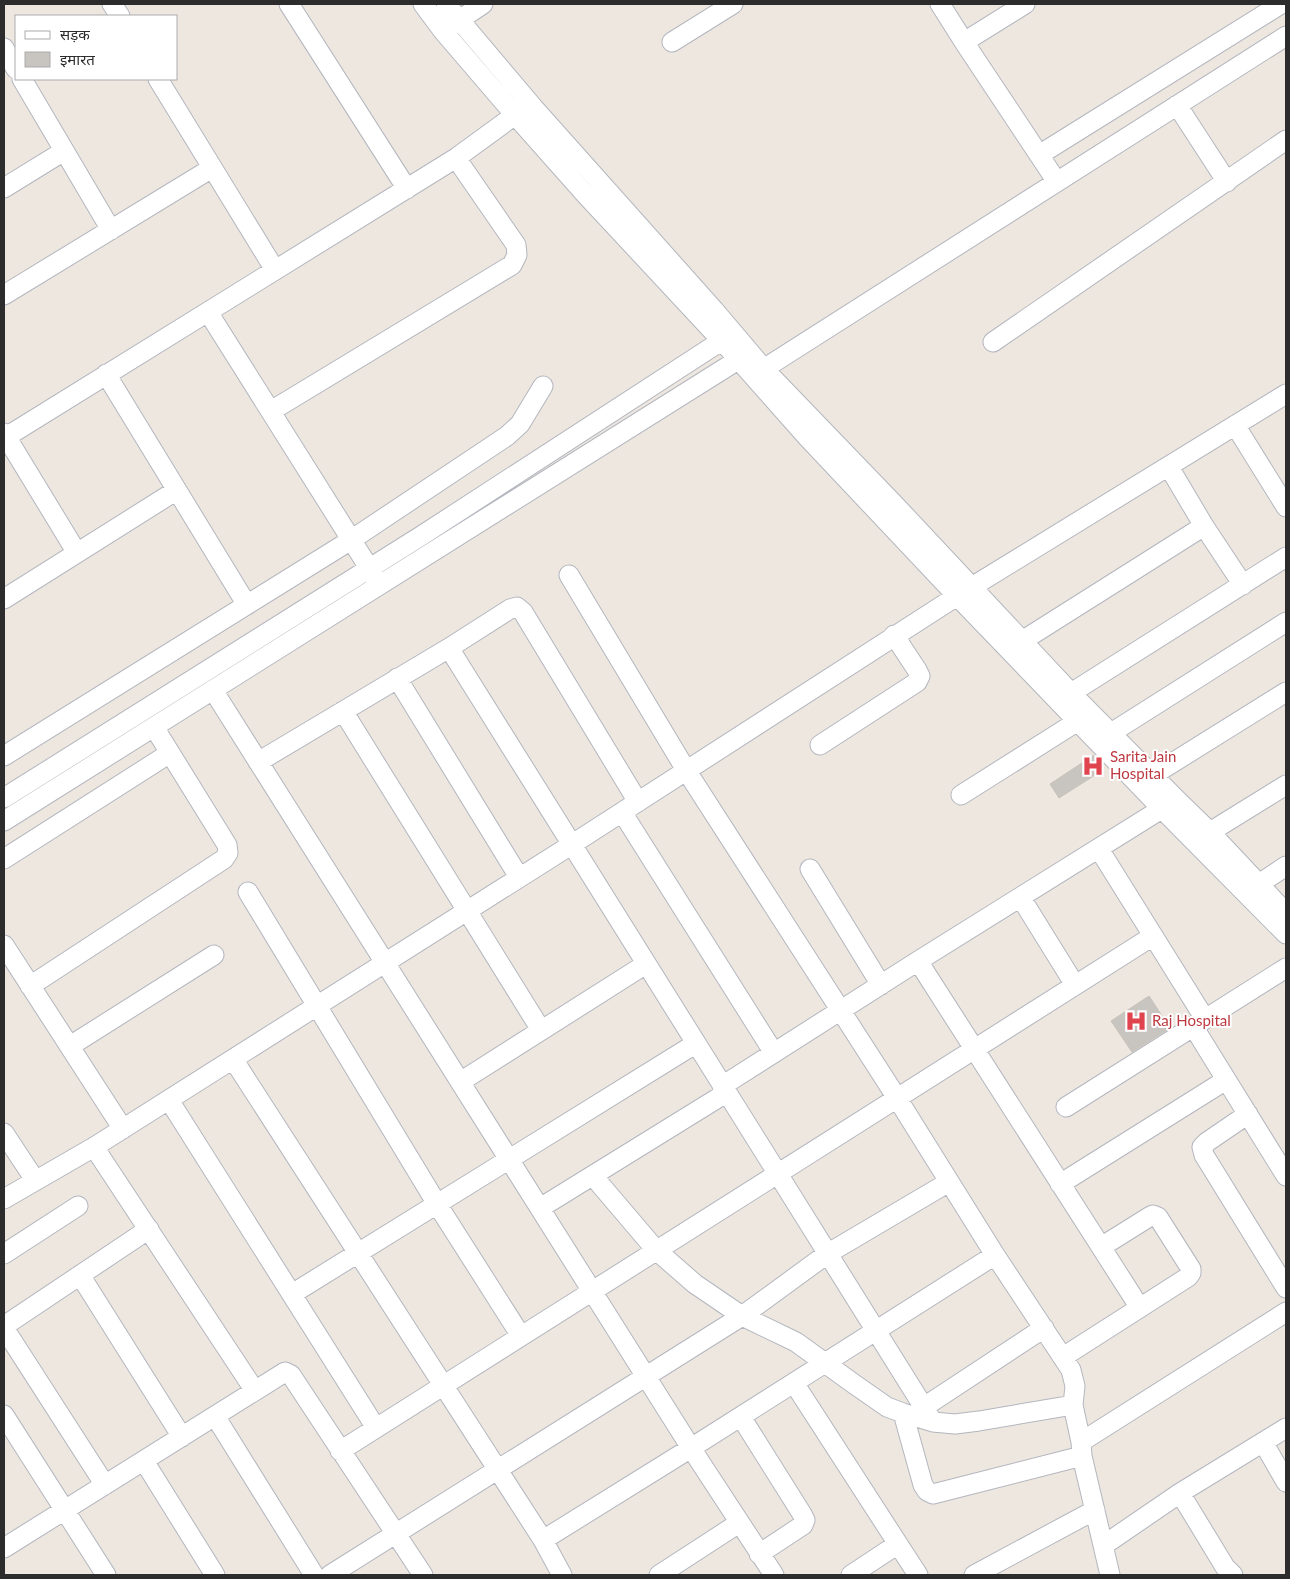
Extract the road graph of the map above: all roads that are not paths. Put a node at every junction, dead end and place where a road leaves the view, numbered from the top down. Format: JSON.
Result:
{"nodes":[{"id":1,"x":112,"y":4,"type":"edge"},
{"id":2,"x":289,"y":4,"type":"edge"},
{"id":3,"x":423,"y":4,"type":"edge"},
{"id":4,"x":446,"y":4,"type":"edge"},
{"id":5,"x":483,"y":4,"type":"edge"},
{"id":6,"x":733,"y":4,"type":"edge"},
{"id":7,"x":940,"y":4,"type":"edge"},
{"id":8,"x":1025,"y":4,"type":"edge"},
{"id":9,"x":1281,"y":4,"type":"edge"},
{"id":10,"x":119,"y":15,"type":"edge"},
{"id":11,"x":451,"y":26,"type":"junction"},
{"id":12,"x":1286,"y":36,"type":"edge"},
{"id":13,"x":672,"y":42,"type":"dead end"},
{"id":14,"x":964,"y":42,"type":"junction"},
{"id":15,"x":4,"y":48,"type":"edge"},
{"id":16,"x":15,"y":67,"type":"edge"},
{"id":17,"x":23,"y":80,"type":"edge"},
{"id":18,"x":159,"y":80,"type":"edge"},
{"id":19,"x":1177,"y":105,"type":"junction"},
{"id":20,"x":515,"y":115,"type":"junction"},
{"id":21,"x":1286,"y":140,"type":"edge"},
{"id":22,"x":64,"y":151,"type":"junction"},
{"id":23,"x":1039,"y":155,"type":"junction"},
{"id":24,"x":456,"y":158,"type":"junction"},
{"id":25,"x":212,"y":168,"type":"junction"},
{"id":26,"x":1057,"y":182,"type":"junction"},
{"id":27,"x":1226,"y":182,"type":"junction"},
{"id":28,"x":4,"y":188,"type":"edge"},
{"id":29,"x":406,"y":189,"type":"junction"},
{"id":30,"x":110,"y":230,"type":"junction"},
{"id":31,"x":275,"y":270,"type":"junction"},
{"id":32,"x":4,"y":295,"type":"edge"},
{"id":33,"x":208,"y":312,"type":"junction"},
{"id":34,"x":728,"y":337,"type":"junction"},
{"id":35,"x":993,"y":342,"type":"dead end"},
{"id":36,"x":744,"y":356,"type":"junction"},
{"id":37,"x":758,"y":372,"type":"junction"},
{"id":38,"x":106,"y":374,"type":"junction"},
{"id":39,"x":543,"y":386,"type":"dead end"},
{"id":40,"x":1284,"y":400,"type":"edge"},
{"id":41,"x":271,"y":411,"type":"junction"},
{"id":42,"x":1236,"y":425,"type":"junction"},
{"id":43,"x":5,"y":435,"type":"edge"},
{"id":44,"x":1169,"y":467,"type":"junction"},
{"id":45,"x":177,"y":490,"type":"junction"},
{"id":46,"x":1286,"y":507,"type":"edge"},
{"id":47,"x":1204,"y":526,"type":"junction"},
{"id":48,"x":351,"y":540,"type":"junction"},
{"id":49,"x":77,"y":553,"type":"junction"},
{"id":50,"x":1286,"y":557,"type":"edge"},
{"id":51,"x":370,"y":569,"type":"junction"},
{"id":52,"x":569,"y":575,"type":"dead end"},
{"id":53,"x":380,"y":585,"type":"junction"},
{"id":54,"x":1243,"y":585,"type":"junction"},
{"id":55,"x":963,"y":592,"type":"junction"},
{"id":56,"x":4,"y":599,"type":"edge"},
{"id":57,"x":247,"y":605,"type":"junction"},
{"id":58,"x":1286,"y":622,"type":"edge"},
{"id":59,"x":894,"y":636,"type":"junction"},
{"id":60,"x":1022,"y":641,"type":"junction"},
{"id":61,"x":449,"y":648,"type":"junction"},
{"id":62,"x":397,"y":678,"type":"junction"},
{"id":63,"x":213,"y":690,"type":"junction"},
{"id":64,"x":1286,"y":692,"type":"edge"},
{"id":65,"x":1071,"y":693,"type":"junction"},
{"id":66,"x":344,"y":711,"type":"junction"},
{"id":67,"x":1078,"y":721,"type":"junction"},
{"id":68,"x":154,"y":727,"type":"junction"},
{"id":69,"x":1111,"y":733,"type":"junction"},
{"id":70,"x":820,"y":745,"type":"dead end"},
{"id":71,"x":170,"y":753,"type":"junction"},
{"id":72,"x":4,"y":756,"type":"edge"},
{"id":73,"x":258,"y":762,"type":"junction"},
{"id":74,"x":686,"y":770,"type":"junction"},
{"id":75,"x":1153,"y":775,"type":"junction"},
{"id":76,"x":1286,"y":785,"type":"edge"},
{"id":77,"x":961,"y":795,"type":"dead end"},
{"id":78,"x":4,"y":798,"type":"edge"},
{"id":79,"x":638,"y":802,"type":"junction"},
{"id":80,"x":1169,"y":804,"type":"junction"},
{"id":81,"x":622,"y":812,"type":"junction"},
{"id":82,"x":4,"y":821,"type":"edge"},
{"id":83,"x":1210,"y":832,"type":"junction"},
{"id":84,"x":571,"y":845,"type":"junction"},
{"id":85,"x":1099,"y":849,"type":"junction"},
{"id":86,"x":4,"y":859,"type":"edge"},
{"id":87,"x":1286,"y":866,"type":"edge"},
{"id":88,"x":810,"y":869,"type":"dead end"},
{"id":89,"x":519,"y":877,"type":"junction"},
{"id":90,"x":1259,"y":884,"type":"junction"},
{"id":91,"x":248,"y":892,"type":"dead end"},
{"id":92,"x":1021,"y":898,"type":"junction"},
{"id":93,"x":467,"y":910,"type":"junction"},
{"id":94,"x":1286,"y":913,"type":"edge"},
{"id":95,"x":1286,"y":934,"type":"edge"},
{"id":96,"x":1153,"y":936,"type":"junction"},
{"id":97,"x":4,"y":945,"type":"edge"},
{"id":98,"x":214,"y":955,"type":"dead end"},
{"id":99,"x":918,"y":962,"type":"junction"},
{"id":100,"x":384,"y":963,"type":"junction"},
{"id":101,"x":646,"y":964,"type":"junction"},
{"id":102,"x":1286,"y":968,"type":"edge"},
{"id":103,"x":881,"y":985,"type":"junction"},
{"id":104,"x":30,"y":986,"type":"junction"},
{"id":105,"x":1075,"y":986,"type":"junction"},
{"id":106,"x":317,"y":1005,"type":"junction"},
{"id":107,"x":841,"y":1011,"type":"junction"},
{"id":108,"x":1199,"y":1023,"type":"junction"},
{"id":109,"x":541,"y":1030,"type":"junction"},
{"id":110,"x":696,"y":1044,"type":"junction"},
{"id":111,"x":70,"y":1046,"type":"junction"},
{"id":112,"x":974,"y":1049,"type":"junction"},
{"id":113,"x":774,"y":1053,"type":"junction"},
{"id":114,"x":233,"y":1059,"type":"junction"},
{"id":115,"x":1226,"y":1080,"type":"junction"},
{"id":116,"x":460,"y":1082,"type":"junction"},
{"id":117,"x":724,"y":1090,"type":"junction"},
{"id":118,"x":897,"y":1098,"type":"junction"},
{"id":119,"x":169,"y":1100,"type":"junction"},
{"id":120,"x":1066,"y":1107,"type":"dead end"},
{"id":121,"x":1248,"y":1114,"type":"junction"},
{"id":122,"x":123,"y":1129,"type":"junction"},
{"id":123,"x":4,"y":1132,"type":"edge"},
{"id":124,"x":94,"y":1147,"type":"junction"},
{"id":125,"x":509,"y":1159,"type":"junction"},
{"id":126,"x":777,"y":1174,"type":"junction"},
{"id":127,"x":592,"y":1176,"type":"junction"},
{"id":128,"x":1286,"y":1176,"type":"edge"},
{"id":129,"x":34,"y":1180,"type":"junction"},
{"id":130,"x":949,"y":1182,"type":"junction"},
{"id":131,"x":1060,"y":1184,"type":"junction"},
{"id":132,"x":4,"y":1199,"type":"edge"},
{"id":133,"x":437,"y":1204,"type":"junction"},
{"id":134,"x":78,"y":1206,"type":"dead end"},
{"id":135,"x":540,"y":1208,"type":"junction"},
{"id":136,"x":149,"y":1229,"type":"junction"},
{"id":137,"x":1101,"y":1247,"type":"junction"},
{"id":138,"x":656,"y":1250,"type":"junction"},
{"id":139,"x":358,"y":1253,"type":"junction"},
{"id":140,"x":4,"y":1254,"type":"edge"},
{"id":141,"x":828,"y":1254,"type":"junction"},
{"id":142,"x":995,"y":1255,"type":"junction"},
{"id":143,"x":80,"y":1276,"type":"junction"},
{"id":144,"x":1286,"y":1288,"type":"edge"},
{"id":145,"x":592,"y":1291,"type":"junction"},
{"id":146,"x":292,"y":1294,"type":"junction"},
{"id":147,"x":1140,"y":1308,"type":"junction"},
{"id":148,"x":1286,"y":1312,"type":"edge"},
{"id":149,"x":742,"y":1316,"type":"junction"},
{"id":150,"x":4,"y":1327,"type":"edge"},
{"id":151,"x":1044,"y":1328,"type":"junction"},
{"id":152,"x":876,"y":1330,"type":"junction"},
{"id":153,"x":521,"y":1336,"type":"junction"},
{"id":154,"x":1063,"y":1357,"type":"junction"},
{"id":155,"x":826,"y":1362,"type":"junction"},
{"id":156,"x":646,"y":1376,"type":"junction"},
{"id":157,"x":794,"y":1382,"type":"junction"},
{"id":158,"x":443,"y":1385,"type":"junction"},
{"id":159,"x":255,"y":1391,"type":"junction"},
{"id":160,"x":1073,"y":1405,"type":"junction"},
{"id":161,"x":903,"y":1413,"type":"junction"},
{"id":162,"x":4,"y":1414,"type":"edge"},
{"id":163,"x":928,"y":1414,"type":"junction"},
{"id":164,"x":214,"y":1416,"type":"junction"},
{"id":165,"x":741,"y":1417,"type":"junction"},
{"id":166,"x":376,"y":1428,"type":"junction"},
{"id":167,"x":1286,"y":1428,"type":"edge"},
{"id":168,"x":182,"y":1437,"type":"junction"},
{"id":169,"x":1263,"y":1442,"type":"junction"},
{"id":170,"x":691,"y":1448,"type":"junction"},
{"id":171,"x":1082,"y":1449,"type":"junction"},
{"id":172,"x":340,"y":1451,"type":"junction"},
{"id":173,"x":144,"y":1460,"type":"junction"},
{"id":174,"x":498,"y":1470,"type":"junction"},
{"id":175,"x":1286,"y":1482,"type":"edge"},
{"id":176,"x":104,"y":1485,"type":"junction"},
{"id":177,"x":1180,"y":1493,"type":"junction"},
{"id":178,"x":64,"y":1510,"type":"junction"},
{"id":179,"x":1095,"y":1510,"type":"junction"},
{"id":180,"x":739,"y":1522,"type":"junction"},
{"id":181,"x":396,"y":1534,"type":"junction"},
{"id":182,"x":543,"y":1540,"type":"junction"},
{"id":183,"x":898,"y":1544,"type":"junction"},
{"id":184,"x":1104,"y":1545,"type":"junction"},
{"id":185,"x":4,"y":1548,"type":"edge"},
{"id":186,"x":759,"y":1554,"type":"junction"},
{"id":187,"x":106,"y":1575,"type":"edge"},
{"id":188,"x":215,"y":1575,"type":"edge"},
{"id":189,"x":314,"y":1575,"type":"edge"},
{"id":190,"x":330,"y":1575,"type":"edge"},
{"id":191,"x":423,"y":1575,"type":"edge"},
{"id":192,"x":562,"y":1575,"type":"edge"},
{"id":193,"x":659,"y":1575,"type":"edge"},
{"id":194,"x":774,"y":1575,"type":"edge"},
{"id":195,"x":851,"y":1575,"type":"edge"},
{"id":196,"x":918,"y":1575,"type":"edge"},
{"id":197,"x":974,"y":1575,"type":"edge"},
{"id":198,"x":1110,"y":1575,"type":"edge"},
{"id":199,"x":1233,"y":1575,"type":"edge"}],
"edges":[{"from":1,"to":10,"type":"street"},
{"from":2,"to":29,"type":"street"},
{"from":3,"to":11,"type":"street"},
{"from":4,"to":11,"type":"street"},
{"from":5,"to":11,"type":"street"},
{"from":6,"to":13,"type":"street"},
{"from":7,"to":14,"type":"street"},
{"from":8,"to":14,"type":"street"},
{"from":9,"to":23,"type":"street"},
{"from":11,"to":20,"type":"street"},
{"from":11,"to":34,"type":"street"},
{"from":12,"to":19,"type":"street"},
{"from":14,"to":23,"type":"street"},
{"from":15,"to":16,"type":"street"},
{"from":17,"to":22,"type":"street"},
{"from":18,"to":25,"type":"street"},
{"from":19,"to":26,"type":"street"},
{"from":19,"to":27,"type":"street"},
{"from":20,"to":24,"type":"street"},
{"from":20,"to":34,"type":"street"},
{"from":21,"to":27,"type":"street"},
{"from":22,"to":28,"type":"street"},
{"from":22,"to":30,"type":"street"},
{"from":23,"to":26,"type":"street"},
{"from":24,"to":29,"type":"street"},
{"from":24,"to":41,"type":"street"},
{"from":25,"to":30,"type":"street"},
{"from":25,"to":31,"type":"street"},
{"from":26,"to":37,"type":"street"},
{"from":27,"to":35,"type":"street"},
{"from":29,"to":31,"type":"street"},
{"from":30,"to":32,"type":"street"},
{"from":31,"to":33,"type":"street"},
{"from":33,"to":38,"type":"street"},
{"from":33,"to":41,"type":"street"},
{"from":34,"to":36,"type":"street"},
{"from":34,"to":51,"type":"street"},
{"from":36,"to":37,"type":"street"},
{"from":36,"to":53,"type":"street"},
{"from":37,"to":55,"type":"street"},
{"from":38,"to":43,"type":"street"},
{"from":38,"to":45,"type":"street"},
{"from":39,"to":48,"type":"street"},
{"from":40,"to":42,"type":"street"},
{"from":41,"to":48,"type":"street"},
{"from":42,"to":44,"type":"street"},
{"from":42,"to":46,"type":"street"},
{"from":43,"to":49,"type":"street"},
{"from":44,"to":47,"type":"street"},
{"from":44,"to":55,"type":"street"},
{"from":45,"to":49,"type":"street"},
{"from":45,"to":57,"type":"street"},
{"from":47,"to":54,"type":"street"},
{"from":47,"to":60,"type":"street"},
{"from":48,"to":51,"type":"street"},
{"from":48,"to":57,"type":"street"},
{"from":49,"to":56,"type":"street"},
{"from":50,"to":54,"type":"street"},
{"from":51,"to":53,"type":"street"},
{"from":51,"to":78,"type":"street"},
{"from":52,"to":74,"type":"street"},
{"from":53,"to":63,"type":"street"},
{"from":54,"to":65,"type":"street"},
{"from":55,"to":59,"type":"street"},
{"from":55,"to":60,"type":"street"},
{"from":55,"to":67,"type":"street"},
{"from":57,"to":72,"type":"street"},
{"from":58,"to":69,"type":"street"},
{"from":59,"to":70,"type":"street"},
{"from":59,"to":74,"type":"street"},
{"from":60,"to":65,"type":"street"},
{"from":61,"to":62,"type":"street"},
{"from":61,"to":79,"type":"street"},
{"from":61,"to":84,"type":"street"},
{"from":62,"to":66,"type":"street"},
{"from":62,"to":89,"type":"street"},
{"from":63,"to":68,"type":"street"},
{"from":63,"to":73,"type":"street"},
{"from":64,"to":75,"type":"street"},
{"from":65,"to":69,"type":"street"},
{"from":66,"to":73,"type":"street"},
{"from":66,"to":93,"type":"street"},
{"from":67,"to":77,"type":"street"},
{"from":67,"to":80,"type":"street"},
{"from":68,"to":71,"type":"street"},
{"from":68,"to":82,"type":"street"},
{"from":69,"to":75,"type":"street"},
{"from":71,"to":86,"type":"street"},
{"from":71,"to":104,"type":"street"},
{"from":73,"to":100,"type":"street"},
{"from":74,"to":79,"type":"street"},
{"from":74,"to":107,"type":"street"},
{"from":75,"to":80,"type":"street"},
{"from":76,"to":83,"type":"street"},
{"from":79,"to":81,"type":"street"},
{"from":80,"to":83,"type":"street"},
{"from":80,"to":85,"type":"street"},
{"from":80,"to":95,"type":"street"},
{"from":81,"to":84,"type":"street"},
{"from":81,"to":113,"type":"street"},
{"from":83,"to":90,"type":"street"},
{"from":84,"to":89,"type":"street"},
{"from":84,"to":101,"type":"street"},
{"from":85,"to":92,"type":"street"},
{"from":85,"to":96,"type":"street"},
{"from":87,"to":90,"type":"street"},
{"from":88,"to":103,"type":"street"},
{"from":89,"to":93,"type":"street"},
{"from":90,"to":94,"type":"street"},
{"from":91,"to":106,"type":"street"},
{"from":92,"to":99,"type":"street"},
{"from":92,"to":105,"type":"street"},
{"from":93,"to":100,"type":"street"},
{"from":93,"to":109,"type":"street"},
{"from":96,"to":105,"type":"street"},
{"from":96,"to":108,"type":"street"},
{"from":97,"to":104,"type":"street"},
{"from":98,"to":111,"type":"street"},
{"from":99,"to":103,"type":"street"},
{"from":99,"to":112,"type":"street"},
{"from":100,"to":106,"type":"street"},
{"from":100,"to":116,"type":"street"},
{"from":101,"to":109,"type":"street"},
{"from":101,"to":110,"type":"street"},
{"from":102,"to":108,"type":"street"},
{"from":103,"to":107,"type":"street"},
{"from":104,"to":111,"type":"street"},
{"from":105,"to":112,"type":"street"},
{"from":106,"to":114,"type":"street"},
{"from":106,"to":133,"type":"street"},
{"from":107,"to":113,"type":"street"},
{"from":107,"to":118,"type":"street"},
{"from":108,"to":115,"type":"street"},
{"from":108,"to":120,"type":"street"},
{"from":109,"to":116,"type":"street"},
{"from":110,"to":117,"type":"street"},
{"from":110,"to":125,"type":"street"},
{"from":111,"to":122,"type":"street"},
{"from":112,"to":118,"type":"street"},
{"from":112,"to":131,"type":"street"},
{"from":113,"to":117,"type":"street"},
{"from":114,"to":119,"type":"street"},
{"from":114,"to":139,"type":"street"},
{"from":115,"to":121,"type":"street"},
{"from":115,"to":131,"type":"street"},
{"from":116,"to":125,"type":"street"},
{"from":117,"to":126,"type":"street"},
{"from":117,"to":127,"type":"street"},
{"from":118,"to":126,"type":"street"},
{"from":118,"to":130,"type":"street"},
{"from":119,"to":122,"type":"street"},
{"from":119,"to":146,"type":"street"},
{"from":121,"to":128,"type":"street"},
{"from":121,"to":144,"type":"street"},
{"from":122,"to":124,"type":"street"},
{"from":123,"to":129,"type":"street"},
{"from":124,"to":129,"type":"street"},
{"from":124,"to":136,"type":"street"},
{"from":125,"to":133,"type":"street"},
{"from":125,"to":135,"type":"street"},
{"from":126,"to":138,"type":"street"},
{"from":126,"to":141,"type":"street"},
{"from":127,"to":135,"type":"street"},
{"from":127,"to":138,"type":"street"},
{"from":129,"to":132,"type":"street"},
{"from":130,"to":141,"type":"street"},
{"from":130,"to":142,"type":"street"},
{"from":131,"to":137,"type":"street"},
{"from":133,"to":139,"type":"street"},
{"from":133,"to":153,"type":"street"},
{"from":134,"to":140,"type":"street"},
{"from":135,"to":145,"type":"street"},
{"from":136,"to":143,"type":"street"},
{"from":136,"to":159,"type":"street"},
{"from":137,"to":147,"type":"street"},
{"from":137,"to":147,"type":"street"},
{"from":138,"to":145,"type":"street"},
{"from":138,"to":149,"type":"street"},
{"from":139,"to":146,"type":"street"},
{"from":139,"to":158,"type":"street"},
{"from":141,"to":149,"type":"street"},
{"from":141,"to":152,"type":"street"},
{"from":142,"to":151,"type":"street"},
{"from":142,"to":152,"type":"street"},
{"from":143,"to":150,"type":"street"},
{"from":143,"to":168,"type":"street"},
{"from":145,"to":153,"type":"street"},
{"from":145,"to":156,"type":"street"},
{"from":146,"to":166,"type":"street"},
{"from":147,"to":154,"type":"street"},
{"from":148,"to":171,"type":"street"},
{"from":149,"to":155,"type":"street"},
{"from":149,"to":156,"type":"street"},
{"from":150,"to":176,"type":"street"},
{"from":151,"to":154,"type":"street"},
{"from":151,"to":163,"type":"street"},
{"from":152,"to":155,"type":"street"},
{"from":152,"to":163,"type":"street"},
{"from":153,"to":158,"type":"street"},
{"from":154,"to":160,"type":"street"},
{"from":155,"to":157,"type":"street"},
{"from":155,"to":161,"type":"street"},
{"from":156,"to":170,"type":"street"},
{"from":156,"to":174,"type":"street"},
{"from":157,"to":165,"type":"street"},
{"from":157,"to":183,"type":"street"},
{"from":158,"to":166,"type":"street"},
{"from":158,"to":174,"type":"street"},
{"from":159,"to":164,"type":"street"},
{"from":159,"to":172,"type":"street"},
{"from":160,"to":163,"type":"street"},
{"from":160,"to":171,"type":"street"},
{"from":161,"to":163,"type":"street"},
{"from":161,"to":171,"type":"street"},
{"from":162,"to":178,"type":"street"},
{"from":164,"to":168,"type":"street"},
{"from":164,"to":189,"type":"street"},
{"from":165,"to":170,"type":"street"},
{"from":165,"to":186,"type":"street"},
{"from":166,"to":172,"type":"street"},
{"from":167,"to":169,"type":"street"},
{"from":168,"to":173,"type":"street"},
{"from":169,"to":175,"type":"street"},
{"from":169,"to":177,"type":"street"},
{"from":170,"to":180,"type":"street"},
{"from":170,"to":182,"type":"street"},
{"from":171,"to":179,"type":"street"},
{"from":172,"to":181,"type":"street"},
{"from":173,"to":176,"type":"street"},
{"from":173,"to":188,"type":"street"},
{"from":174,"to":181,"type":"street"},
{"from":174,"to":182,"type":"street"},
{"from":176,"to":178,"type":"street"},
{"from":177,"to":184,"type":"street"},
{"from":177,"to":199,"type":"street"},
{"from":178,"to":185,"type":"street"},
{"from":178,"to":187,"type":"street"},
{"from":179,"to":184,"type":"street"},
{"from":179,"to":197,"type":"street"},
{"from":180,"to":186,"type":"street"},
{"from":180,"to":193,"type":"street"},
{"from":181,"to":190,"type":"street"},
{"from":181,"to":191,"type":"street"},
{"from":182,"to":192,"type":"street"},
{"from":183,"to":195,"type":"street"},
{"from":183,"to":196,"type":"street"},
{"from":184,"to":198,"type":"street"},
{"from":186,"to":194,"type":"street"}]}
